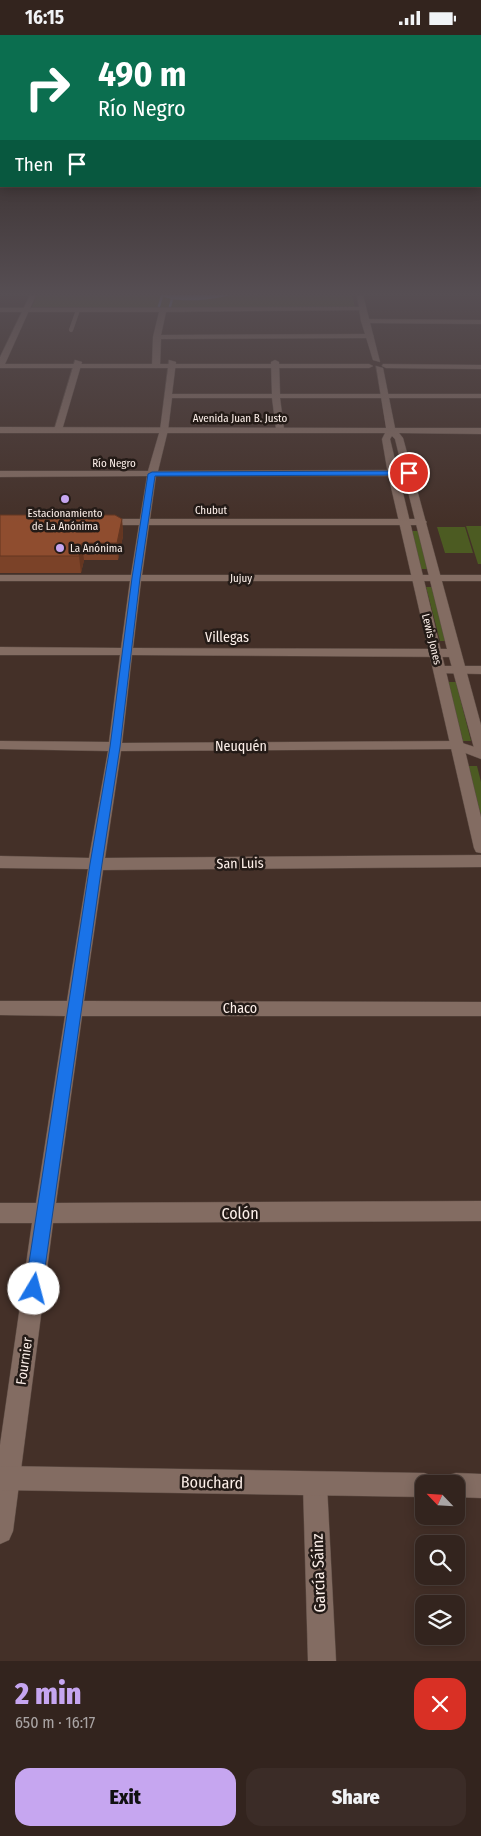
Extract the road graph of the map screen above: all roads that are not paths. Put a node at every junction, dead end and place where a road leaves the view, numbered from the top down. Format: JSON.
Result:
{"nodes":[{"id":1,"x":76,"y":371,"type":"edge"},
{"id":2,"x":171,"y":371,"type":"edge"},
{"id":3,"x":275,"y":371,"type":"edge"},
{"id":4,"x":382,"y":371,"type":"edge"},
{"id":5,"x":169,"y":396,"type":"junction"},
{"id":6,"x":384,"y":396,"type":"junction"},
{"id":7,"x":481,"y":396,"type":"edge"},
{"id":8,"x":276,"y":397,"type":"junction"},
{"id":9,"x":280,"y":429,"type":"junction"},
{"id":10,"x":0,"y":430,"type":"edge"},
{"id":11,"x":58,"y":430,"type":"junction"},
{"id":12,"x":164,"y":430,"type":"junction"},
{"id":13,"x":391,"y":431,"type":"junction"},
{"id":14,"x":481,"y":431,"type":"edge"},
{"id":15,"x":409,"y":473,"type":"junction"},
{"id":16,"x":0,"y":474,"type":"edge"},
{"id":17,"x":152,"y":474,"type":"junction"},
{"id":18,"x":393,"y":474,"type":"junction"},
{"id":19,"x":87,"y":522,"type":"edge"},
{"id":20,"x":144,"y":522,"type":"junction"},
{"id":21,"x":405,"y":522,"type":"junction"},
{"id":22,"x":422,"y":522,"type":"junction"},
{"id":23,"x":435,"y":577,"type":"junction"},
{"id":24,"x":0,"y":578,"type":"edge"},
{"id":25,"x":136,"y":578,"type":"junction"},
{"id":26,"x":417,"y":578,"type":"junction"},
{"id":27,"x":481,"y":578,"type":"edge"},
{"id":28,"x":0,"y":651,"type":"edge"},
{"id":29,"x":126,"y":652,"type":"junction"},
{"id":30,"x":436,"y":653,"type":"junction"},
{"id":31,"x":454,"y":653,"type":"junction"},
{"id":32,"x":440,"y":670,"type":"junction"},
{"id":33,"x":459,"y":670,"type":"junction"},
{"id":34,"x":481,"y":670,"type":"edge"},
{"id":35,"x":0,"y":745,"type":"edge"},
{"id":36,"x":456,"y":745,"type":"junction"},
{"id":37,"x":115,"y":747,"type":"junction"},
{"id":38,"x":481,"y":749,"type":"edge"},
{"id":39,"x":481,"y":754,"type":"edge"},
{"id":40,"x":481,"y":848,"type":"edge"},
{"id":41,"x":481,"y":861,"type":"edge"},
{"id":42,"x":0,"y":862,"type":"edge"},
{"id":43,"x":96,"y":864,"type":"junction"},
{"id":44,"x":0,"y":1007,"type":"edge"},
{"id":45,"x":76,"y":1007,"type":"junction"},
{"id":46,"x":481,"y":1009,"type":"edge"},
{"id":47,"x":481,"y":1211,"type":"edge"},
{"id":48,"x":0,"y":1213,"type":"edge"},
{"id":49,"x":44,"y":1214,"type":"junction"},
{"id":50,"x":4,"y":1478,"type":"edge"},
{"id":51,"x":314,"y":1485,"type":"junction"},
{"id":52,"x":415,"y":1485,"type":"edge"},
{"id":53,"x":465,"y":1485,"type":"edge"},
{"id":54,"x":481,"y":1486,"type":"edge"},
{"id":55,"x":0,"y":1531,"type":"edge"},
{"id":56,"x":322,"y":1661,"type":"edge"}],
"edges":[{"from":1,"to":11,"type":"street"},
{"from":2,"to":5,"type":"street","name":"Fournier"},
{"from":3,"to":8,"type":"street"},
{"from":4,"to":6,"type":"street","name":"Lewis Jones"},
{"from":5,"to":8,"type":"street"},
{"from":5,"to":12,"type":"street","name":"Fournier"},
{"from":6,"to":7,"type":"street"},
{"from":6,"to":8,"type":"street"},
{"from":6,"to":13,"type":"street","name":"Lewis Jones"},
{"from":8,"to":9,"type":"street"},
{"from":9,"to":12,"type":"street","name":"Avenida Juan B. Justo"},
{"from":9,"to":13,"type":"street","name":"Avenida Juan B. Justo"},
{"from":10,"to":11,"type":"street","name":"Avenida Juan B. Justo"},
{"from":11,"to":12,"type":"street","name":"Avenida Juan B. Justo"},
{"from":12,"to":17,"type":"street","name":"Fournier"},
{"from":13,"to":14,"type":"street","name":"Avenida Juan B. Justo"},
{"from":13,"to":15,"type":"street","name":"Lewis Jones"},
{"from":13,"to":18,"type":"street","name":"Lewis Jones"},
{"from":15,"to":18,"type":"street","name":"Río Negro"},
{"from":15,"to":22,"type":"street","name":"Lewis Jones"},
{"from":16,"to":17,"type":"street","name":"Río Negro"},
{"from":17,"to":18,"type":"street","name":"Río Negro"},
{"from":17,"to":20,"type":"street","name":"Fournier"},
{"from":18,"to":21,"type":"street","name":"Lewis Jones"},
{"from":19,"to":20,"type":"street","name":"Chubut"},
{"from":20,"to":21,"type":"street","name":"Chubut"},
{"from":20,"to":25,"type":"street","name":"Fournier"},
{"from":21,"to":22,"type":"street","name":"Chubut"},
{"from":21,"to":26,"type":"street","name":"Lewis Jones"},
{"from":22,"to":23,"type":"street","name":"Lewis Jones"},
{"from":23,"to":26,"type":"street","name":"Jujuy"},
{"from":23,"to":27,"type":"street","name":"Jujuy"},
{"from":23,"to":31,"type":"street","name":"Lewis Jones"},
{"from":24,"to":25,"type":"street","name":"Jujuy"},
{"from":25,"to":26,"type":"street","name":"Jujuy"},
{"from":25,"to":29,"type":"street","name":"Fournier"},
{"from":26,"to":30,"type":"street","name":"Lewis Jones"},
{"from":28,"to":29,"type":"street","name":"Villegas"},
{"from":29,"to":30,"type":"street","name":"Villegas"},
{"from":29,"to":37,"type":"street","name":"Fournier"},
{"from":30,"to":31,"type":"street","name":"Villegas"},
{"from":30,"to":32,"type":"street","name":"Lewis Jones"},
{"from":31,"to":33,"type":"street","name":"Lewis Jones"},
{"from":32,"to":33,"type":"street"},
{"from":32,"to":36,"type":"street","name":"Lewis Jones"},
{"from":33,"to":34,"type":"street"},
{"from":33,"to":38,"type":"street","name":"Lewis Jones"},
{"from":35,"to":37,"type":"street","name":"Neuquén"},
{"from":36,"to":37,"type":"street","name":"Neuquén"},
{"from":36,"to":39,"type":"street","name":"Neuquén"},
{"from":36,"to":40,"type":"street","name":"Lewis Jones"},
{"from":37,"to":43,"type":"street","name":"Fournier"},
{"from":41,"to":43,"type":"street","name":"San Luis"},
{"from":42,"to":43,"type":"street","name":"San Luis"},
{"from":43,"to":45,"type":"street","name":"Fournier"},
{"from":44,"to":45,"type":"street","name":"Chaco"},
{"from":45,"to":46,"type":"street","name":"Chaco"},
{"from":45,"to":49,"type":"street","name":"Fournier"},
{"from":47,"to":49,"type":"street","name":"Colón"},
{"from":48,"to":49,"type":"street","name":"Colón"},
{"from":49,"to":50,"type":"street","name":"Fournier"},
{"from":50,"to":51,"type":"street","name":"Bouchard"},
{"from":50,"to":55,"type":"street","name":"Fournier"},
{"from":51,"to":52,"type":"street","name":"Bouchard"},
{"from":51,"to":56,"type":"street","name":"García Sáinz"},
{"from":53,"to":54,"type":"street"}]}
